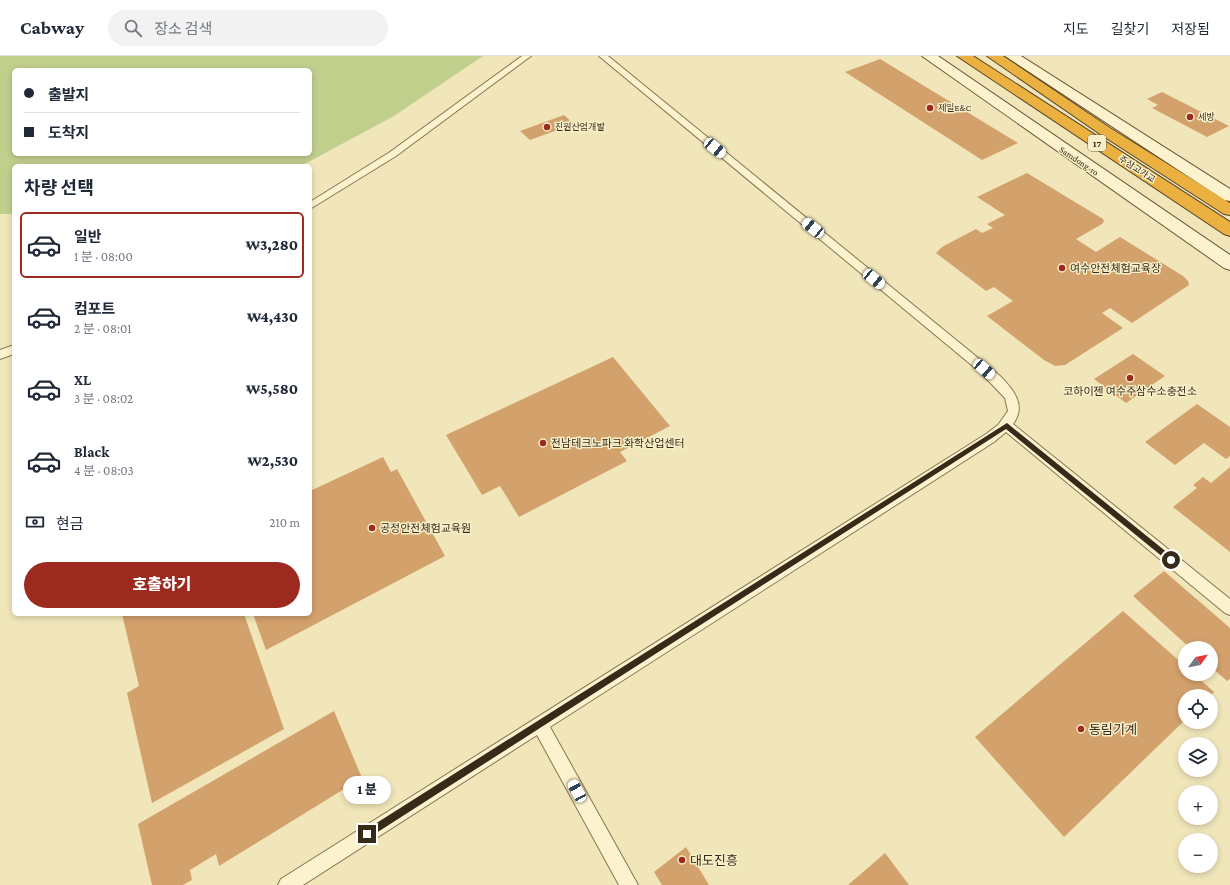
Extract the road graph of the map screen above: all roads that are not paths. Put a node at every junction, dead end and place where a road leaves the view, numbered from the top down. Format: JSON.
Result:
{"nodes":[{"id":1,"x":527,"y":56,"type":"edge"},
{"id":2,"x":603,"y":56,"type":"edge"},
{"id":3,"x":929,"y":56,"type":"edge"},
{"id":4,"x":964,"y":56,"type":"edge"},
{"id":5,"x":994,"y":56,"type":"edge"},
{"id":6,"x":1012,"y":56,"type":"edge"},
{"id":7,"x":1230,"y":196,"type":"edge"},
{"id":8,"x":312,"y":205,"type":"edge"},
{"id":9,"x":1230,"y":210,"type":"edge"},
{"id":10,"x":1230,"y":230,"type":"edge"},
{"id":11,"x":1230,"y":264,"type":"edge"},
{"id":12,"x":12,"y":349,"type":"edge"},
{"id":13,"x":1,"y":352,"type":"edge"},
{"id":14,"x":1007,"y":426,"type":"junction"},
{"id":15,"x":1230,"y":608,"type":"edge"},
{"id":16,"x":540,"y":724,"type":"junction"},
{"id":17,"x":287,"y":885,"type":"edge"},
{"id":18,"x":629,"y":885,"type":"edge"}],
"edges":[{"from":1,"to":8,"type":"lane"},
{"from":2,"to":14,"type":"lane"},
{"from":3,"to":11,"type":"street","name":"Samdong-ro"},
{"from":4,"to":10,"type":"highway","name":"주삼고가교","number":"17"},
{"from":5,"to":9,"type":"highway","name":"주삼고가교","number":"17"},
{"from":6,"to":7,"type":"street"},
{"from":12,"to":13,"type":"lane"},
{"from":14,"to":15,"type":"lane"},
{"from":14,"to":16,"type":"lane"},
{"from":16,"to":17,"type":"lane"},
{"from":16,"to":18,"type":"lane"}]}
